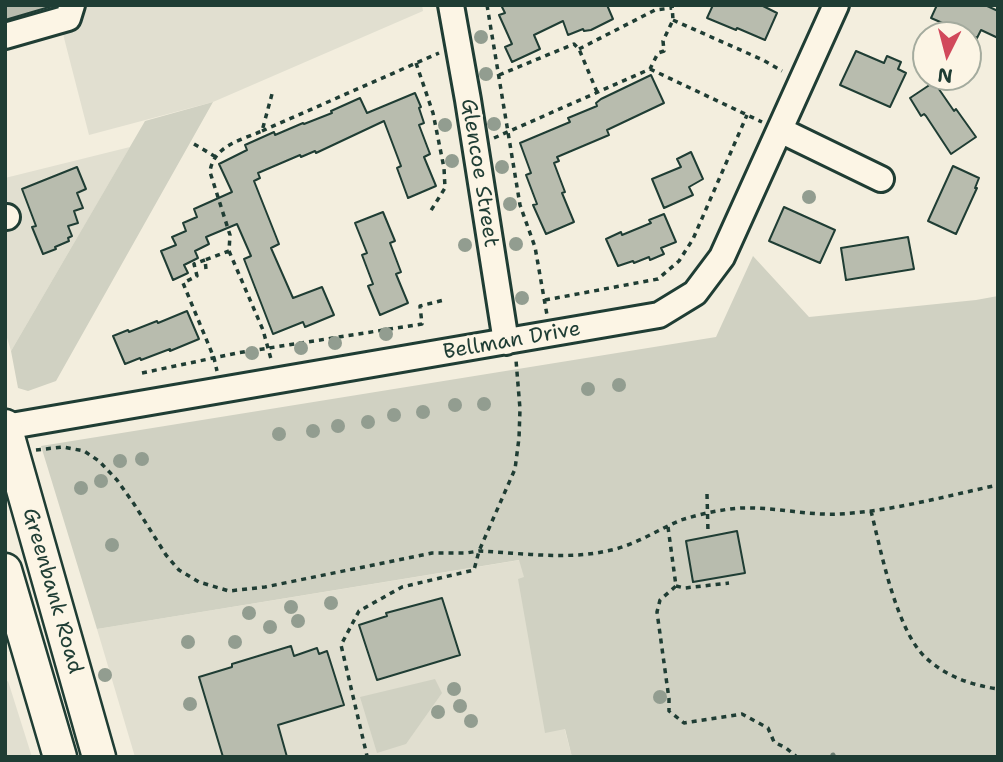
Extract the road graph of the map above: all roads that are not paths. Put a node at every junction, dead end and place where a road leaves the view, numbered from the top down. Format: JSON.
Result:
{"nodes":[{"id":1,"x":72,"y":5,"type":"edge"},
{"id":2,"x":451,"y":5,"type":"edge"},
{"id":3,"x":836,"y":5,"type":"edge"},
{"id":4,"x":5,"y":36,"type":"edge"},
{"id":5,"x":780,"y":130,"type":"junction"},
{"id":6,"x":881,"y":179,"type":"dead end"},
{"id":7,"x":511,"y":351,"type":"junction"},
{"id":8,"x":5,"y":427,"type":"edge"},
{"id":9,"x":5,"y":570,"type":"edge"},
{"id":10,"x":89,"y":754,"type":"edge"},
{"id":11,"x":60,"y":757,"type":"edge"}],
"edges":[{"from":1,"to":4,"type":"street"},
{"from":2,"to":7,"type":"street","name":"Glencoe Street"},
{"from":3,"to":5,"type":"street","name":"Bellman Drive"},
{"from":5,"to":6,"type":"street"},
{"from":5,"to":7,"type":"street","name":"Bellman Drive"},
{"from":7,"to":8,"type":"street","name":"Bellman Drive"},
{"from":8,"to":10,"type":"main road","name":"Greenbank Road"},
{"from":9,"to":11,"type":"main road","name":"Greenbank Road"}]}
